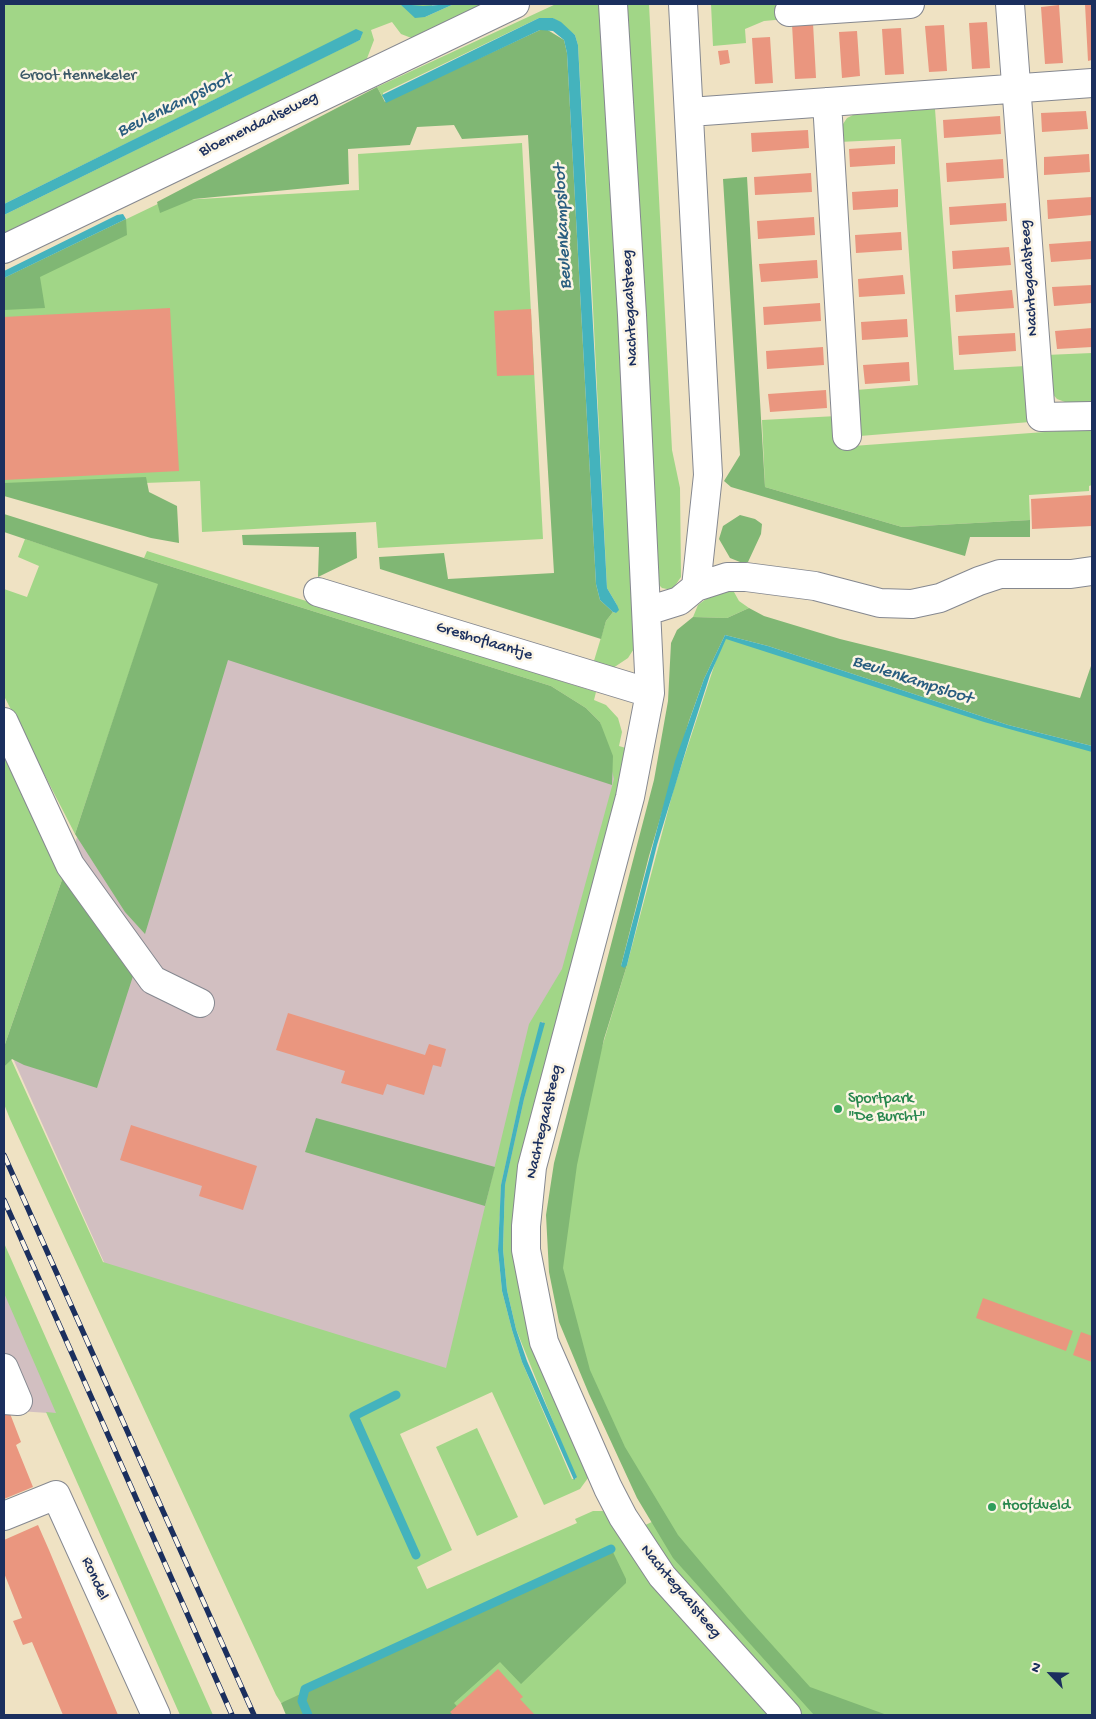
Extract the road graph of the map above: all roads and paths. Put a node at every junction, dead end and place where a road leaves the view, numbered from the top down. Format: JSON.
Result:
{"nodes":[{"id":1,"x":515,"y":4,"type":"edge"},
{"id":2,"x":613,"y":4,"type":"edge"},
{"id":3,"x":683,"y":4,"type":"edge"},
{"id":4,"x":910,"y":4,"type":"edge"},
{"id":5,"x":1010,"y":4,"type":"edge"},
{"id":6,"x":789,"y":12,"type":"dead end"},
{"id":7,"x":1092,"y":83,"type":"edge"},
{"id":8,"x":1016,"y":88,"type":"junction"},
{"id":9,"x":828,"y":102,"type":"junction"},
{"id":10,"x":690,"y":112,"type":"junction"},
{"id":11,"x":4,"y":249,"type":"edge"},
{"id":12,"x":1092,"y":416,"type":"edge"},
{"id":13,"x":847,"y":436,"type":"dead end"},
{"id":14,"x":1092,"y":571,"type":"edge"},
{"id":15,"x":696,"y":587,"type":"junction"},
{"id":16,"x":318,"y":592,"type":"dead end"},
{"id":17,"x":647,"y":612,"type":"junction"},
{"id":18,"x":650,"y":693,"type":"junction"},
{"id":19,"x":4,"y":722,"type":"edge"},
{"id":20,"x":200,"y":1003,"type":"dead end"},
{"id":21,"x":4,"y":1368,"type":"edge"},
{"id":22,"x":4,"y":1400,"type":"edge"},
{"id":23,"x":4,"y":1516,"type":"edge"},
{"id":24,"x":156,"y":1715,"type":"edge"},
{"id":25,"x":787,"y":1715,"type":"edge"}],
"edges":[{"from":1,"to":11,"type":"street","name":"Bloemendaalseweg"},
{"from":2,"to":17,"type":"street","name":"Nachtegaalsteeg"},
{"from":3,"to":10,"type":"street"},
{"from":4,"to":6,"type":"street"},
{"from":5,"to":8,"type":"street","name":"Nachtegaalsteeg"},
{"from":7,"to":8,"type":"street"},
{"from":8,"to":9,"type":"street"},
{"from":8,"to":12,"type":"street","name":"Nachtegaalsteeg"},
{"from":9,"to":10,"type":"street"},
{"from":9,"to":13,"type":"street"},
{"from":10,"to":15,"type":"street"},
{"from":14,"to":15,"type":"street"},
{"from":15,"to":17,"type":"street"},
{"from":16,"to":18,"type":"street","name":"Greshoflaantje"},
{"from":17,"to":18,"type":"street","name":"Nachtegaalsteeg"},
{"from":18,"to":25,"type":"street","name":"Nachtegaalsteeg"},
{"from":19,"to":20,"type":"street"},
{"from":21,"to":22,"type":"street"},
{"from":23,"to":24,"type":"street","name":"Rondel"}]}
